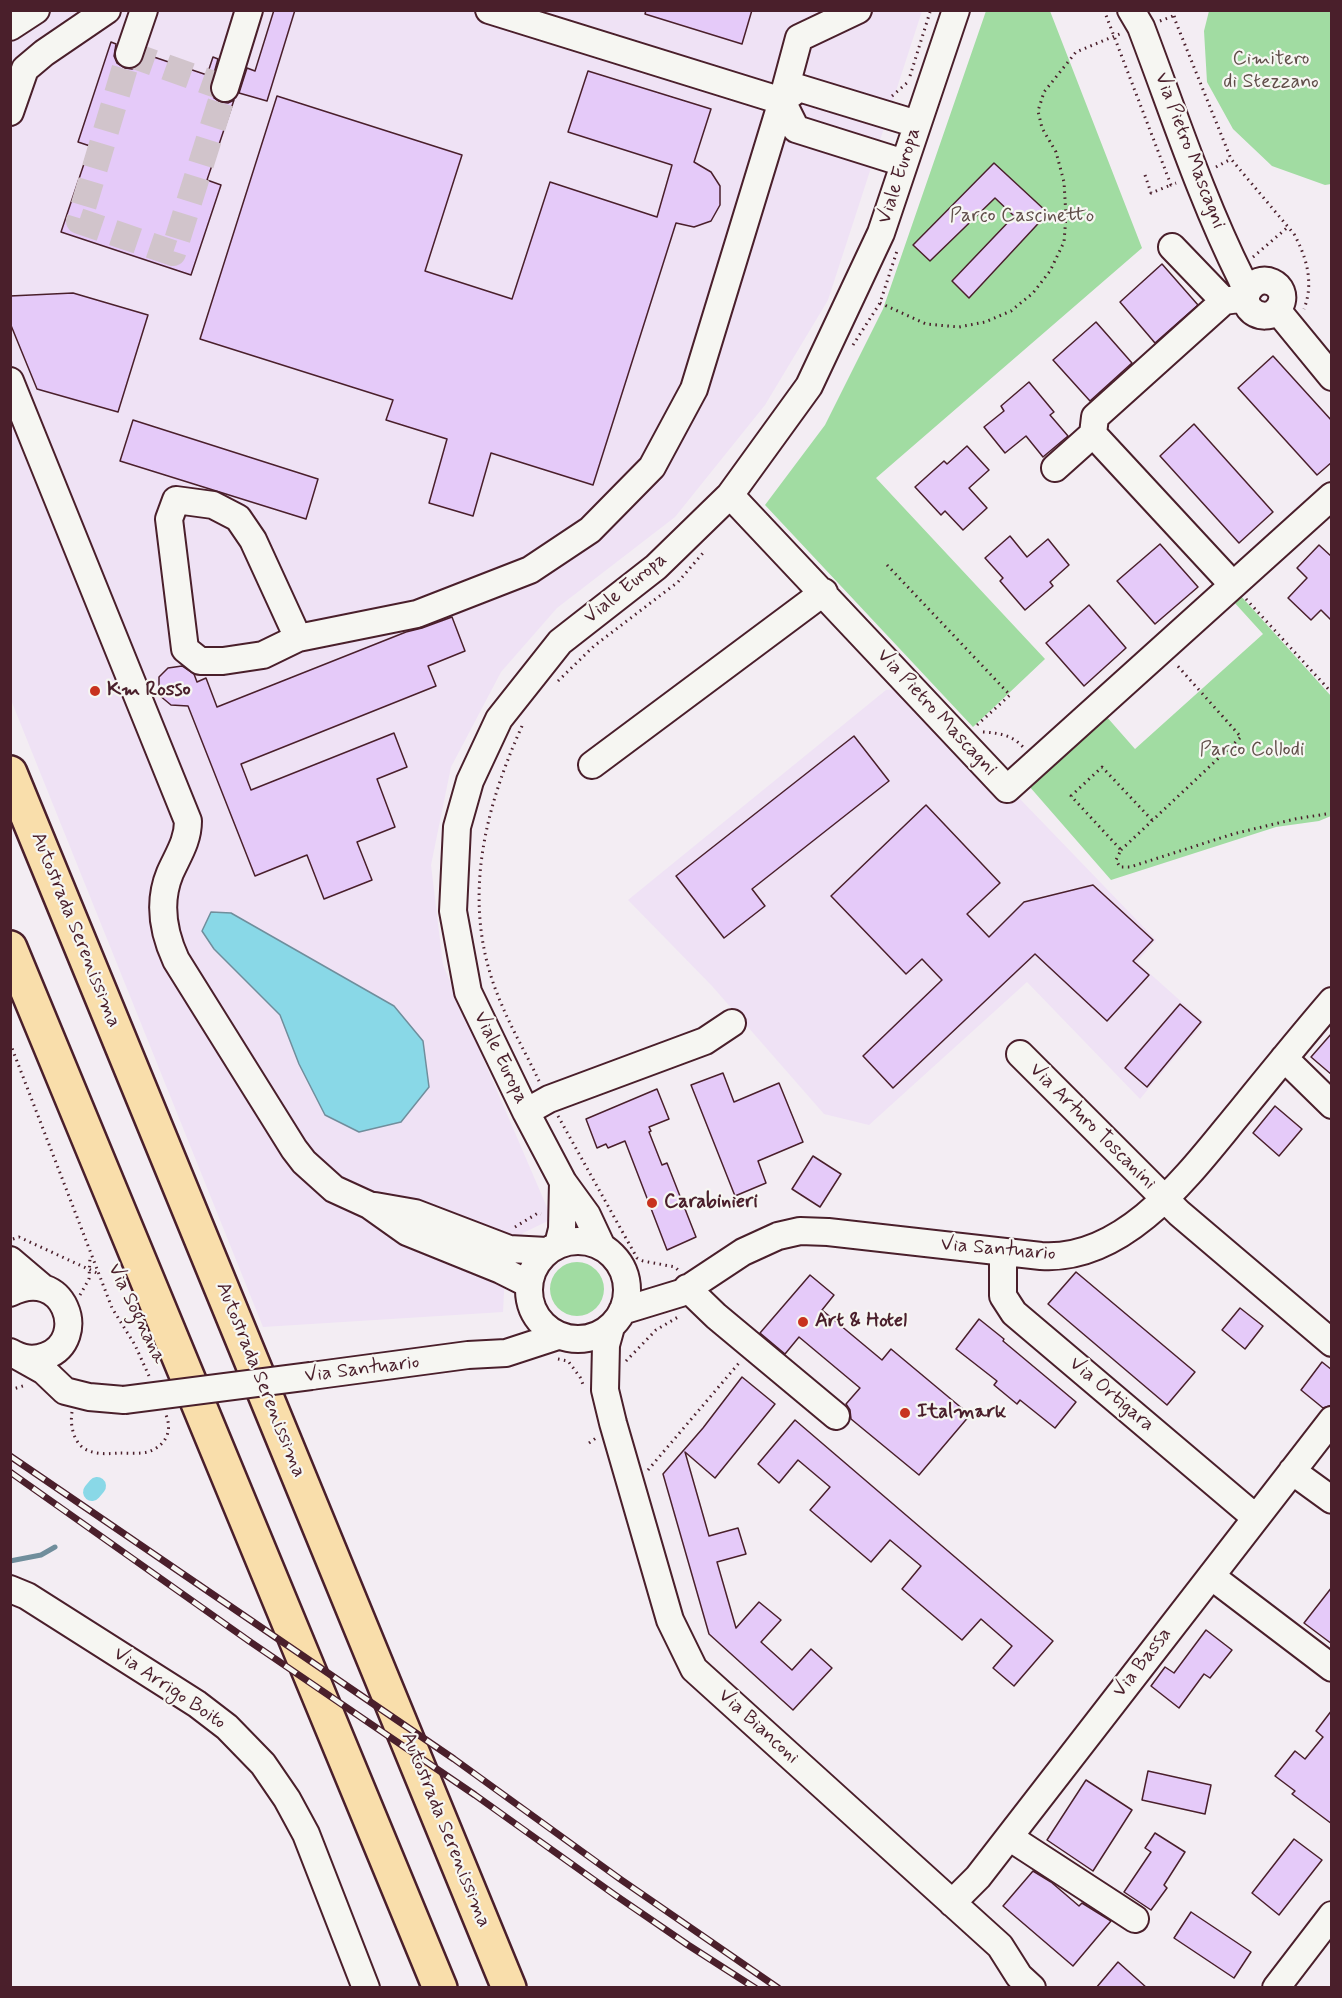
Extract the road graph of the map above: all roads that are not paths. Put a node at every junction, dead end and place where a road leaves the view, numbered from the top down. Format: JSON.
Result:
{"nodes":[{"id":1,"x":36,"y":10,"type":"edge"},
{"id":2,"x":107,"y":10,"type":"edge"},
{"id":3,"x":144,"y":10,"type":"edge"},
{"id":4,"x":249,"y":10,"type":"edge"},
{"id":5,"x":489,"y":10,"type":"edge"},
{"id":6,"x":858,"y":10,"type":"edge"},
{"id":7,"x":956,"y":10,"type":"edge"},
{"id":8,"x":1131,"y":10,"type":"edge"},
{"id":9,"x":1163,"y":13,"type":"edge"},
{"id":10,"x":10,"y":27,"type":"edge"},
{"id":11,"x":129,"y":54,"type":"tunnel mouth"},
{"id":12,"x":225,"y":88,"type":"dead end"},
{"id":13,"x":782,"y":101,"type":"junction"},
{"id":14,"x":10,"y":112,"type":"edge"},
{"id":15,"x":917,"y":124,"type":"junction"},
{"id":16,"x":904,"y":163,"type":"junction"},
{"id":17,"x":1172,"y":247,"type":"dead end"},
{"id":18,"x":1243,"y":289,"type":"junction"},
{"id":19,"x":1332,"y":377,"type":"edge"},
{"id":20,"x":10,"y":381,"type":"edge"},
{"id":21,"x":1093,"y":434,"type":"junction"},
{"id":22,"x":1055,"y":468,"type":"dead end"},
{"id":23,"x":730,"y":495,"type":"junction"},
{"id":24,"x":1332,"y":496,"type":"edge"},
{"id":25,"x":1233,"y":585,"type":"junction"},
{"id":26,"x":824,"y":592,"type":"junction"},
{"id":27,"x":298,"y":638,"type":"junction"},
{"id":28,"x":592,"y":765,"type":"dead end"},
{"id":29,"x":10,"y":773,"type":"edge"},
{"id":30,"x":10,"y":948,"type":"edge"},
{"id":31,"x":1332,"y":1000,"type":"edge"},
{"id":32,"x":732,"y":1023,"type":"dead end"},
{"id":33,"x":1020,"y":1054,"type":"dead end"},
{"id":34,"x":1284,"y":1058,"type":"junction"},
{"id":35,"x":1332,"y":1105,"type":"edge"},
{"id":36,"x":526,"y":1112,"type":"junction"},
{"id":37,"x":563,"y":1182,"type":"junction"},
{"id":38,"x":1164,"y":1199,"type":"junction"},
{"id":39,"x":369,"y":1205,"type":"junction"},
{"id":40,"x":602,"y":1247,"type":"junction"},
{"id":41,"x":552,"y":1248,"type":"junction"},
{"id":42,"x":1003,"y":1253,"type":"junction"},
{"id":43,"x":10,"y":1260,"type":"edge"},
{"id":44,"x":626,"y":1278,"type":"junction"},
{"id":45,"x":529,"y":1284,"type":"junction"},
{"id":46,"x":43,"y":1288,"type":"junction"},
{"id":47,"x":693,"y":1290,"type":"junction"},
{"id":48,"x":10,"y":1293,"type":"edge"},
{"id":49,"x":532,"y":1310,"type":"junction"},
{"id":50,"x":616,"y":1319,"type":"junction"},
{"id":51,"x":66,"y":1328,"type":"junction"},
{"id":52,"x":565,"y":1338,"type":"junction"},
{"id":53,"x":1332,"y":1343,"type":"edge"},
{"id":54,"x":15,"y":1354,"type":"edge"},
{"id":55,"x":468,"y":1355,"type":"junction"},
{"id":56,"x":594,"y":1389,"type":"junction"},
{"id":57,"x":75,"y":1400,"type":"junction"},
{"id":58,"x":836,"y":1416,"type":"dead end"},
{"id":59,"x":1332,"y":1420,"type":"edge"},
{"id":60,"x":1292,"y":1471,"type":"junction"},
{"id":61,"x":1332,"y":1500,"type":"edge"},
{"id":62,"x":1256,"y":1518,"type":"junction"},
{"id":63,"x":1205,"y":1583,"type":"junction"},
{"id":64,"x":10,"y":1589,"type":"edge"},
{"id":65,"x":1332,"y":1668,"type":"edge"},
{"id":66,"x":1009,"y":1837,"type":"junction"},
{"id":67,"x":952,"y":1903,"type":"junction"},
{"id":68,"x":1332,"y":1915,"type":"edge"},
{"id":69,"x":1135,"y":1919,"type":"dead end"},
{"id":70,"x":366,"y":1988,"type":"edge"},
{"id":71,"x":440,"y":1988,"type":"edge"},
{"id":72,"x":509,"y":1988,"type":"edge"},
{"id":73,"x":1032,"y":1988,"type":"edge"},
{"id":74,"x":1276,"y":1988,"type":"edge"}],
"edges":[{"from":1,"to":10,"type":"street"},
{"from":2,"to":14,"type":"street"},
{"from":3,"to":11,"type":"street"},
{"from":4,"to":12,"type":"street"},
{"from":5,"to":13,"type":"street"},
{"from":6,"to":13,"type":"street"},
{"from":7,"to":15,"type":"street","name":"Viale Europa"},
{"from":8,"to":18,"type":"street","name":"Via Pietro Mascagni"},
{"from":9,"to":18,"type":"street","name":"Via Pietro Mascagni"},
{"from":13,"to":15,"type":"street"},
{"from":13,"to":16,"type":"street"},
{"from":13,"to":27,"type":"street"},
{"from":15,"to":16,"type":"street","name":"Viale Europa"},
{"from":16,"to":23,"type":"street","name":"Viale Europa"},
{"from":17,"to":18,"type":"street"},
{"from":18,"to":19,"type":"street","name":"Via Pietro Mascagni"},
{"from":18,"to":21,"type":"street"},
{"from":20,"to":39,"type":"street"},
{"from":21,"to":22,"type":"street"},
{"from":21,"to":25,"type":"street"},
{"from":23,"to":26,"type":"street","name":"Via Pietro Mascagni"},
{"from":23,"to":36,"type":"street","name":"Viale Europa"},
{"from":24,"to":25,"type":"street","name":"Via Pietro Mascagni"},
{"from":25,"to":26,"type":"street","name":"Via Pietro Mascagni"},
{"from":26,"to":28,"type":"street"},
{"from":27,"to":27,"type":"street"},
{"from":29,"to":72,"type":"highway","name":"Autostrada Serenissima"},
{"from":30,"to":71,"type":"highway"},
{"from":31,"to":34,"type":"street","name":"Via Santuario"},
{"from":32,"to":36,"type":"street"},
{"from":33,"to":38,"type":"street","name":"Via Arturo Toscanini"},
{"from":34,"to":35,"type":"street"},
{"from":34,"to":38,"type":"street","name":"Via Santuario"},
{"from":36,"to":37,"type":"street","name":"Viale Europa"},
{"from":37,"to":40,"type":"street","name":"Viale Europa"},
{"from":37,"to":41,"type":"street","name":"Viale Europa"},
{"from":38,"to":42,"type":"street","name":"Via Santuario"},
{"from":38,"to":53,"type":"street","name":"Via Arturo Toscanini"},
{"from":39,"to":41,"type":"street"},
{"from":39,"to":45,"type":"street"},
{"from":40,"to":41,"type":"street"},
{"from":40,"to":44,"type":"street"},
{"from":41,"to":45,"type":"street"},
{"from":42,"to":47,"type":"street","name":"Via Santuario"},
{"from":42,"to":62,"type":"street","name":"Via Ortigara"},
{"from":43,"to":46,"type":"street"},
{"from":44,"to":47,"type":"street"},
{"from":44,"to":50,"type":"street"},
{"from":45,"to":49,"type":"street"},
{"from":46,"to":48,"type":"street"},
{"from":46,"to":51,"type":"street"},
{"from":47,"to":50,"type":"street","name":"Via Santuario"},
{"from":47,"to":58,"type":"street"},
{"from":49,"to":52,"type":"street"},
{"from":49,"to":55,"type":"street","name":"Via Santuario"},
{"from":50,"to":52,"type":"street","name":"Via Santuario"},
{"from":50,"to":56,"type":"street","name":"Via Bianconi"},
{"from":51,"to":54,"type":"street","name":"Via Santuario"},
{"from":51,"to":57,"type":"street"},
{"from":52,"to":55,"type":"street","name":"Via Santuario"},
{"from":52,"to":56,"type":"street","name":"Via Bianconi"},
{"from":54,"to":57,"type":"street","name":"Via Santuario"},
{"from":55,"to":57,"type":"street","name":"Via Santuario","bridge":true},
{"from":56,"to":67,"type":"street","name":"Via Bianconi"},
{"from":59,"to":60,"type":"street","name":"Via Bassa"},
{"from":60,"to":61,"type":"street"},
{"from":60,"to":62,"type":"street","name":"Via Bassa"},
{"from":62,"to":63,"type":"street","name":"Via Bassa"},
{"from":63,"to":65,"type":"street"},
{"from":63,"to":66,"type":"street","name":"Via Bassa"},
{"from":64,"to":70,"type":"street","name":"Via Arrigo Boito"},
{"from":66,"to":67,"type":"street","name":"Via Bassa"},
{"from":66,"to":69,"type":"street"},
{"from":67,"to":73,"type":"street","name":"Via Bianconi"},
{"from":68,"to":74,"type":"street"}]}
